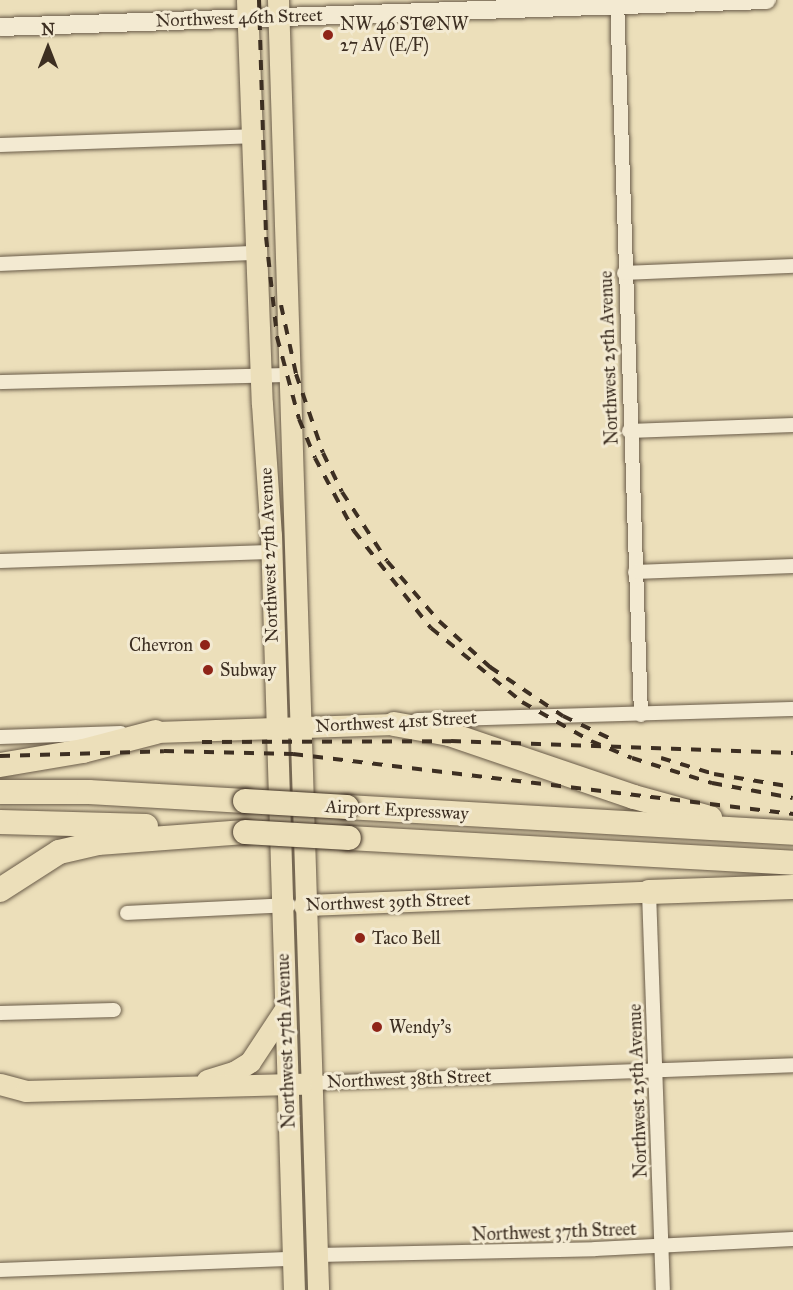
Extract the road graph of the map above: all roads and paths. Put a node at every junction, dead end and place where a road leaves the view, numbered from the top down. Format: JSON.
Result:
{"nodes":[{"id":1,"x":767,"y":0,"type":"edge"},
{"id":2,"x":617,"y":3,"type":"edge"},
{"id":3,"x":278,"y":8,"type":"edge"},
{"id":4,"x":247,"y":9,"type":"edge"},
{"id":5,"x":0,"y":27,"type":"edge"},
{"id":6,"x":252,"y":136,"type":"junction"},
{"id":7,"x":0,"y":146,"type":"edge"},
{"id":8,"x":282,"y":158,"type":"junction"},
{"id":9,"x":256,"y":253,"type":"junction"},
{"id":10,"x":0,"y":264,"type":"edge"},
{"id":11,"x":793,"y":266,"type":"edge"},
{"id":12,"x":624,"y":273,"type":"junction"},
{"id":13,"x":261,"y":374,"type":"junction"},
{"id":14,"x":289,"y":375,"type":"junction"},
{"id":15,"x":0,"y":382,"type":"edge"},
{"id":16,"x":793,"y":425,"type":"edge"},
{"id":17,"x":629,"y":431,"type":"junction"},
{"id":18,"x":295,"y":522,"type":"junction"},
{"id":19,"x":270,"y":552,"type":"junction"},
{"id":20,"x":0,"y":561,"type":"edge"},
{"id":21,"x":793,"y":566,"type":"edge"},
{"id":22,"x":635,"y":572,"type":"junction"},
{"id":23,"x":296,"y":597,"type":"junction"},
{"id":24,"x":793,"y":709,"type":"edge"},
{"id":25,"x":641,"y":715,"type":"junction"},
{"id":26,"x":394,"y":724,"type":"junction"},
{"id":27,"x":298,"y":727,"type":"junction"},
{"id":28,"x":276,"y":729,"type":"junction"},
{"id":29,"x":156,"y":732,"type":"junction"},
{"id":30,"x":0,"y":737,"type":"edge"},
{"id":31,"x":0,"y":765,"type":"edge"},
{"id":32,"x":0,"y":792,"type":"edge"},
{"id":33,"x":0,"y":822,"type":"edge"},
{"id":34,"x":759,"y":831,"type":"junction"},
{"id":35,"x":245,"y":832,"type":"junction"},
{"id":36,"x":793,"y":833,"type":"edge"},
{"id":37,"x":793,"y":863,"type":"edge"},
{"id":38,"x":793,"y":887,"type":"edge"},
{"id":39,"x":0,"y":891,"type":"edge"},
{"id":40,"x":649,"y":891,"type":"junction"},
{"id":41,"x":304,"y":904,"type":"junction"},
{"id":42,"x":283,"y":906,"type":"junction"},
{"id":43,"x":127,"y":913,"type":"dead end"},
{"id":44,"x":285,"y":1009,"type":"junction"},
{"id":45,"x":114,"y":1010,"type":"dead end"},
{"id":46,"x":0,"y":1013,"type":"edge"},
{"id":47,"x":793,"y":1065,"type":"edge"},
{"id":48,"x":654,"y":1070,"type":"junction"},
{"id":49,"x":311,"y":1083,"type":"junction"},
{"id":50,"x":0,"y":1084,"type":"edge"},
{"id":51,"x":287,"y":1084,"type":"junction"},
{"id":52,"x":169,"y":1086,"type":"junction"},
{"id":53,"x":26,"y":1091,"type":"junction"},
{"id":54,"x":0,"y":1096,"type":"edge"},
{"id":55,"x":291,"y":1214,"type":"junction"},
{"id":56,"x":793,"y":1239,"type":"edge"},
{"id":57,"x":662,"y":1245,"type":"junction"},
{"id":58,"x":316,"y":1255,"type":"junction"},
{"id":59,"x":293,"y":1259,"type":"junction"},
{"id":60,"x":0,"y":1270,"type":"edge"},
{"id":61,"x":294,"y":1290,"type":"edge"},
{"id":62,"x":318,"y":1290,"type":"edge"},
{"id":63,"x":663,"y":1290,"type":"edge"}],
"edges":[{"from":1,"to":2,"type":"street","name":"Northwest 46th Street"},
{"from":2,"to":3,"type":"street","name":"Northwest 46th Street"},
{"from":2,"to":12,"type":"street","name":"Northwest 25th Avenue"},
{"from":3,"to":4,"type":"street","name":"Northwest 46th Street"},
{"from":3,"to":8,"type":"main road","name":"Northwest 27th Avenue"},
{"from":4,"to":5,"type":"street","name":"Northwest 46th Street"},
{"from":4,"to":6,"type":"main road","name":"Northwest 27th Avenue"},
{"from":6,"to":7,"type":"street"},
{"from":6,"to":8,"type":"main road"},
{"from":6,"to":9,"type":"main road","name":"Northwest 27th Avenue"},
{"from":8,"to":14,"type":"main road","name":"Northwest 27th Avenue"},
{"from":9,"to":10,"type":"street"},
{"from":9,"to":13,"type":"main road","name":"Northwest 27th Avenue"},
{"from":11,"to":12,"type":"street"},
{"from":12,"to":17,"type":"street","name":"Northwest 25th Avenue"},
{"from":13,"to":14,"type":"street"},
{"from":13,"to":15,"type":"street"},
{"from":13,"to":19,"type":"main road","name":"Northwest 27th Avenue"},
{"from":14,"to":18,"type":"main road","name":"Northwest 27th Avenue"},
{"from":16,"to":17,"type":"street"},
{"from":17,"to":22,"type":"street","name":"Northwest 25th Avenue"},
{"from":18,"to":19,"type":"main road"},
{"from":18,"to":23,"type":"main road","name":"Northwest 27th Avenue"},
{"from":19,"to":20,"type":"street"},
{"from":19,"to":23,"type":"main road"},
{"from":19,"to":28,"type":"main road","name":"Northwest 27th Avenue"},
{"from":21,"to":22,"type":"street"},
{"from":22,"to":25,"type":"street","name":"Northwest 25th Avenue"},
{"from":23,"to":27,"type":"main road","name":"Northwest 27th Avenue"},
{"from":24,"to":25,"type":"street","name":"Northwest 41st Street"},
{"from":25,"to":26,"type":"street","name":"Northwest 41st Street"},
{"from":26,"to":27,"type":"main road","name":"Northwest 41st Street"},
{"from":26,"to":34,"type":"highway"},
{"from":27,"to":28,"type":"main road","name":"Northwest 41st Street"},
{"from":27,"to":41,"type":"main road","name":"Northwest 27th Avenue"},
{"from":28,"to":29,"type":"main road","name":"Northwest 41st Street"},
{"from":28,"to":42,"type":"main road","name":"Northwest 27th Avenue"},
{"from":29,"to":30,"type":"street","name":"Northwest 41st Street"},
{"from":29,"to":31,"type":"highway"},
{"from":32,"to":34,"type":"highway","name":"Airport Expressway","bridge":true},
{"from":33,"to":35,"type":"highway","name":"Airport Expressway"},
{"from":34,"to":36,"type":"highway","name":"Airport Expressway"},
{"from":35,"to":37,"type":"highway","name":"Airport Expressway","bridge":true},
{"from":35,"to":39,"type":"highway"},
{"from":38,"to":40,"type":"highway"},
{"from":40,"to":41,"type":"main road","name":"Northwest 39th Street"},
{"from":40,"to":48,"type":"street","name":"Northwest 25th Avenue"},
{"from":41,"to":42,"type":"street","name":"Northwest 39th Street"},
{"from":41,"to":49,"type":"main road","name":"Northwest 27th Avenue"},
{"from":42,"to":43,"type":"street","name":"Northwest 39th Street"},
{"from":42,"to":44,"type":"main road","name":"Northwest 27th Avenue"},
{"from":44,"to":51,"type":"main road","name":"Northwest 27th Avenue"},
{"from":44,"to":52,"type":"main road"},
{"from":45,"to":46,"type":"street"},
{"from":47,"to":48,"type":"street","name":"Northwest 38th Street"},
{"from":48,"to":49,"type":"street","name":"Northwest 38th Street"},
{"from":48,"to":57,"type":"street","name":"Northwest 25th Avenue"},
{"from":49,"to":51,"type":"main road","name":"Northwest 38th Street"},
{"from":49,"to":58,"type":"main road","name":"Northwest 27th Avenue"},
{"from":50,"to":53,"type":"main road","name":"Northwest 38th Street"},
{"from":51,"to":52,"type":"main road","name":"Northwest 38th Street"},
{"from":51,"to":55,"type":"main road","name":"Northwest 27th Avenue"},
{"from":52,"to":53,"type":"main road","name":"Northwest 38th Street"},
{"from":53,"to":54,"type":"street","name":"Northwest 38th Street"},
{"from":55,"to":58,"type":"main road"},
{"from":55,"to":59,"type":"main road","name":"Northwest 27th Avenue"},
{"from":56,"to":57,"type":"street","name":"Northwest 37th Street"},
{"from":57,"to":58,"type":"street","name":"Northwest 37th Street"},
{"from":57,"to":63,"type":"street","name":"Northwest 25th Avenue"},
{"from":58,"to":62,"type":"main road","name":"Northwest 27th Avenue"},
{"from":59,"to":60,"type":"street"},
{"from":59,"to":61,"type":"main road","name":"Northwest 27th Avenue"}]}
